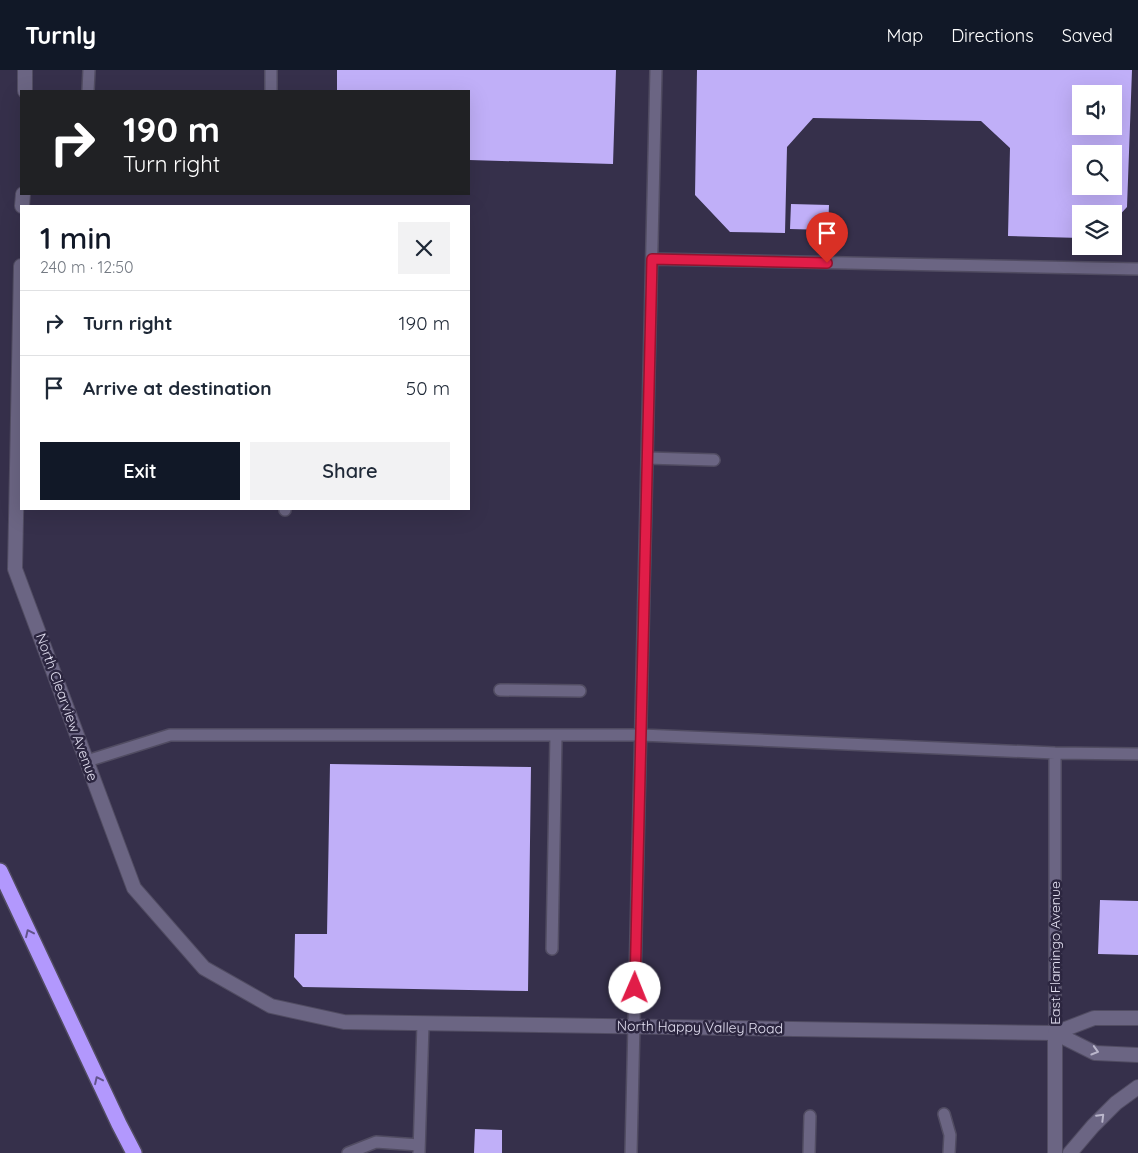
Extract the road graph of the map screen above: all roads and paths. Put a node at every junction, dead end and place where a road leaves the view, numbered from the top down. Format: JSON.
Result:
{"nodes":[{"id":1,"x":25,"y":70,"type":"edge"},
{"id":2,"x":88,"y":70,"type":"edge"},
{"id":3,"x":271,"y":70,"type":"edge"},
{"id":4,"x":656,"y":70,"type":"edge"},
{"id":5,"x":25,"y":90,"type":"edge"},
{"id":6,"x":88,"y":90,"type":"edge"},
{"id":7,"x":271,"y":90,"type":"edge"},
{"id":8,"x":652,"y":259,"type":"junction"},
{"id":9,"x":1138,"y":269,"type":"edge"},
{"id":10,"x":20,"y":316,"type":"edge"},
{"id":11,"x":647,"y":458,"type":"junction"},
{"id":12,"x":714,"y":460,"type":"dead end"},
{"id":13,"x":500,"y":690,"type":"dead end"},
{"id":14,"x":580,"y":691,"type":"dead end"},
{"id":15,"x":556,"y":736,"type":"junction"},
{"id":16,"x":641,"y":736,"type":"junction"},
{"id":17,"x":1055,"y":753,"type":"junction"},
{"id":18,"x":1138,"y":754,"type":"edge"},
{"id":19,"x":87,"y":760,"type":"junction"},
{"id":20,"x":0,"y":871,"type":"edge"},
{"id":21,"x":552,"y":949,"type":"dead end"},
{"id":22,"x":1138,"y":1018,"type":"edge"},
{"id":23,"x":344,"y":1022,"type":"joint"},
{"id":24,"x":423,"y":1024,"type":"junction"},
{"id":25,"x":634,"y":1026,"type":"junction"},
{"id":26,"x":1055,"y":1033,"type":"junction"},
{"id":27,"x":1138,"y":1055,"type":"edge"},
{"id":28,"x":1138,"y":1087,"type":"edge"},
{"id":29,"x":944,"y":1114,"type":"dead end"},
{"id":30,"x":810,"y":1116,"type":"dead end"},
{"id":31,"x":119,"y":1124,"type":"junction"},
{"id":32,"x":419,"y":1149,"type":"edge"},
{"id":33,"x":122,"y":1153,"type":"edge"},
{"id":34,"x":134,"y":1153,"type":"edge"},
{"id":35,"x":348,"y":1153,"type":"edge"},
{"id":36,"x":631,"y":1153,"type":"edge"},
{"id":37,"x":809,"y":1153,"type":"edge"},
{"id":38,"x":949,"y":1153,"type":"edge"},
{"id":39,"x":1055,"y":1153,"type":"edge"},
{"id":40,"x":1070,"y":1153,"type":"edge"}],
"edges":[{"from":1,"to":5,"type":"street"},
{"from":2,"to":6,"type":"lane"},
{"from":3,"to":7,"type":"lane"},
{"from":4,"to":8,"type":"lane"},
{"from":8,"to":9,"type":"lane"},
{"from":8,"to":11,"type":"lane"},
{"from":10,"to":19,"type":"street","name":"North Clearview Avenue"},
{"from":11,"to":12,"type":"lane"},
{"from":11,"to":16,"type":"lane"},
{"from":13,"to":14,"type":"lane"},
{"from":15,"to":16,"type":"lane"},
{"from":15,"to":19,"type":"lane"},
{"from":15,"to":21,"type":"lane"},
{"from":16,"to":17,"type":"lane"},
{"from":16,"to":25,"type":"lane"},
{"from":17,"to":18,"type":"lane"},
{"from":17,"to":26,"type":"lane","name":"East Flamingo Avenue"},
{"from":19,"to":23,"type":"street","name":"North Clearview Avenue"},
{"from":31,"to":20,"type":"highway","one_way":true},
{"from":22,"to":26,"type":"street","name":"North Happy Valley Road"},
{"from":23,"to":24,"type":"street","name":"North Happy Valley Road"},
{"from":24,"to":25,"type":"street","name":"North Happy Valley Road"},
{"from":24,"to":32,"type":"lane"},
{"from":25,"to":26,"type":"street","name":"North Happy Valley Road"},
{"from":25,"to":36,"type":"lane"},
{"from":26,"to":27,"type":"street","name":"North Happy Valley Road","one_way":true},
{"from":26,"to":39,"type":"street","name":"East Flamingo Avenue"},
{"from":40,"to":28,"type":"street","one_way":true},
{"from":29,"to":38,"type":"lane"},
{"from":30,"to":37,"type":"lane"},
{"from":31,"to":33,"type":"highway"},
{"from":31,"to":34,"type":"highway"},
{"from":32,"to":35,"type":"lane"}]}
